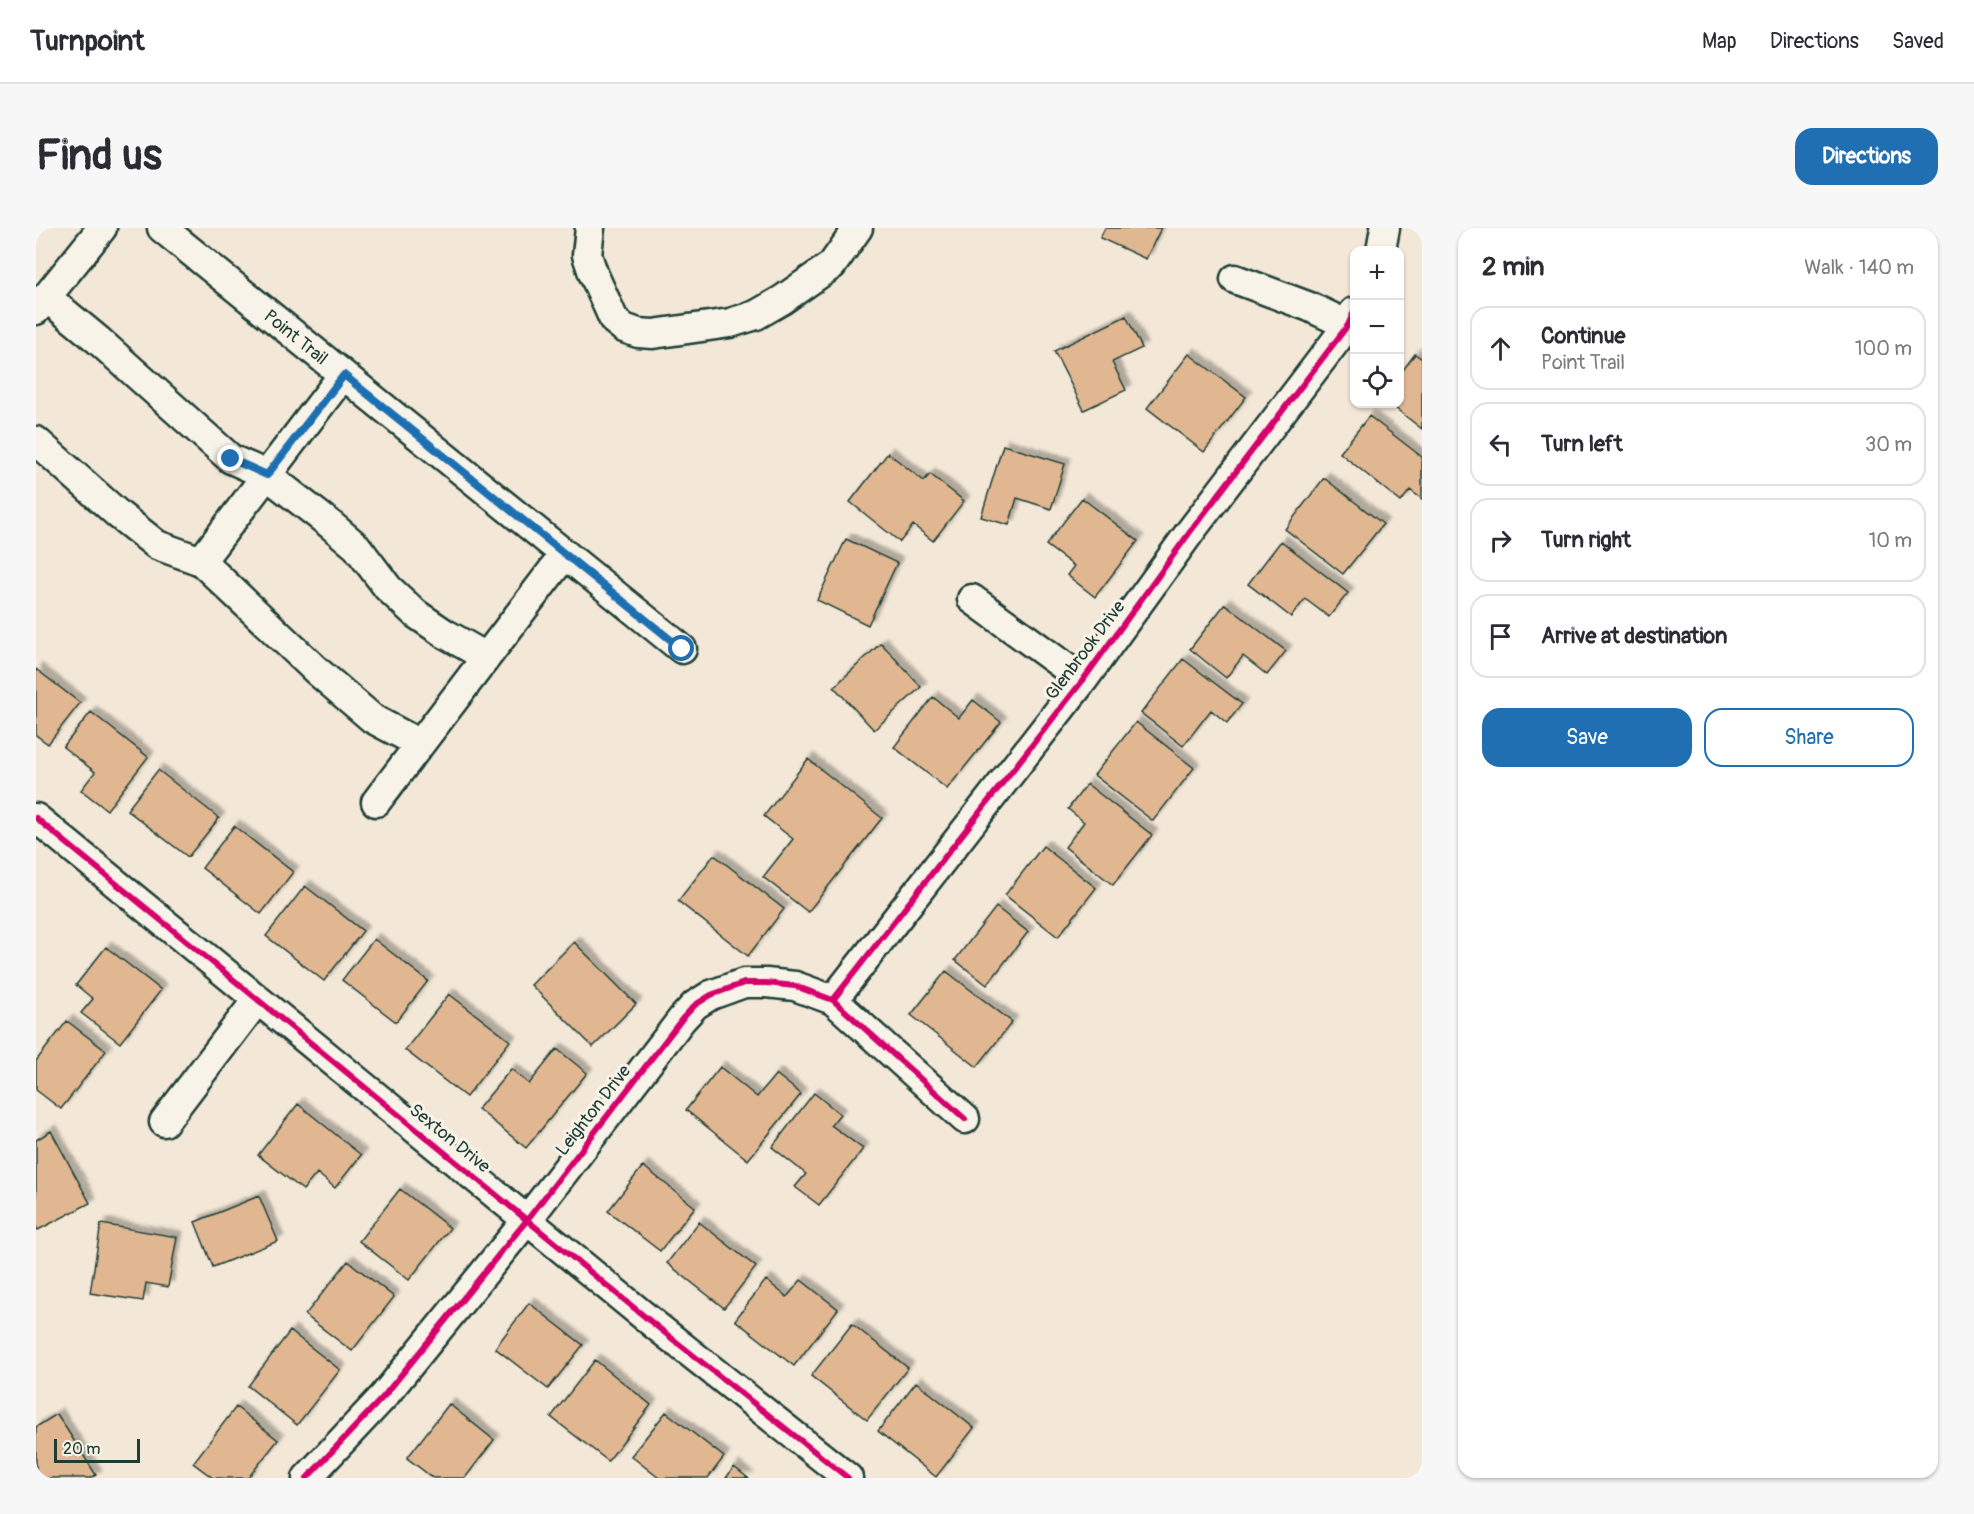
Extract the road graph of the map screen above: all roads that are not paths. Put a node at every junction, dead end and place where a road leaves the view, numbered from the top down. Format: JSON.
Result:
{"nodes":[{"id":1,"x":102,"y":228,"type":"edge"},
{"id":2,"x":162,"y":228,"type":"edge"},
{"id":3,"x":590,"y":228,"type":"edge"},
{"id":4,"x":858,"y":228,"type":"edge"},
{"id":5,"x":1385,"y":228,"type":"edge"},
{"id":6,"x":1382,"y":246,"type":"edge"},
{"id":7,"x":1235,"y":279,"type":"dead end"},
{"id":8,"x":41,"y":303,"type":"edge"},
{"id":9,"x":1350,"y":318,"type":"edge"},
{"id":10,"x":1350,"y":319,"type":"edge"},
{"id":11,"x":344,"y":375,"type":"junction"},
{"id":12,"x":36,"y":441,"type":"edge"},
{"id":13,"x":267,"y":475,"type":"junction"},
{"id":14,"x":565,"y":554,"type":"junction"},
{"id":15,"x":201,"y":561,"type":"junction"},
{"id":16,"x":972,"y":599,"type":"dead end"},
{"id":17,"x":682,"y":649,"type":"dead end"},
{"id":18,"x":486,"y":657,"type":"junction"},
{"id":19,"x":1083,"y":680,"type":"junction"},
{"id":20,"x":420,"y":744,"type":"junction"},
{"id":21,"x":376,"y":802,"type":"dead end"},
{"id":22,"x":36,"y":818,"type":"edge"},
{"id":23,"x":257,"y":1000,"type":"junction"},
{"id":24,"x":833,"y":1000,"type":"junction"},
{"id":25,"x":965,"y":1119,"type":"dead end"},
{"id":26,"x":164,"y":1122,"type":"dead end"},
{"id":27,"x":527,"y":1220,"type":"junction"},
{"id":28,"x":307,"y":1478,"type":"edge"},
{"id":29,"x":848,"y":1478,"type":"edge"}],
"edges":[{"from":1,"to":8,"type":"street"},
{"from":2,"to":11,"type":"street","name":"Point Trail"},
{"from":3,"to":4,"type":"street"},
{"from":5,"to":6,"type":"street"},
{"from":7,"to":9,"type":"street"},
{"from":8,"to":13,"type":"street"},
{"from":10,"to":19,"type":"street","name":"Glenbrook Drive"},
{"from":11,"to":13,"type":"street"},
{"from":11,"to":14,"type":"street","name":"Point Trail"},
{"from":12,"to":15,"type":"street"},
{"from":13,"to":15,"type":"street"},
{"from":13,"to":18,"type":"street"},
{"from":14,"to":17,"type":"street","name":"Point Trail"},
{"from":14,"to":18,"type":"street"},
{"from":15,"to":20,"type":"street"},
{"from":16,"to":19,"type":"street"},
{"from":18,"to":20,"type":"street"},
{"from":19,"to":24,"type":"street","name":"Glenbrook Drive"},
{"from":20,"to":21,"type":"street"},
{"from":22,"to":23,"type":"street","name":"Sexton Drive"},
{"from":23,"to":26,"type":"street"},
{"from":23,"to":27,"type":"street","name":"Sexton Drive"},
{"from":24,"to":25,"type":"street","name":"Leighton Drive"},
{"from":24,"to":27,"type":"street","name":"Leighton Drive"},
{"from":27,"to":28,"type":"street","name":"Leighton Drive"},
{"from":27,"to":29,"type":"street","name":"Sexton Drive"}]}
